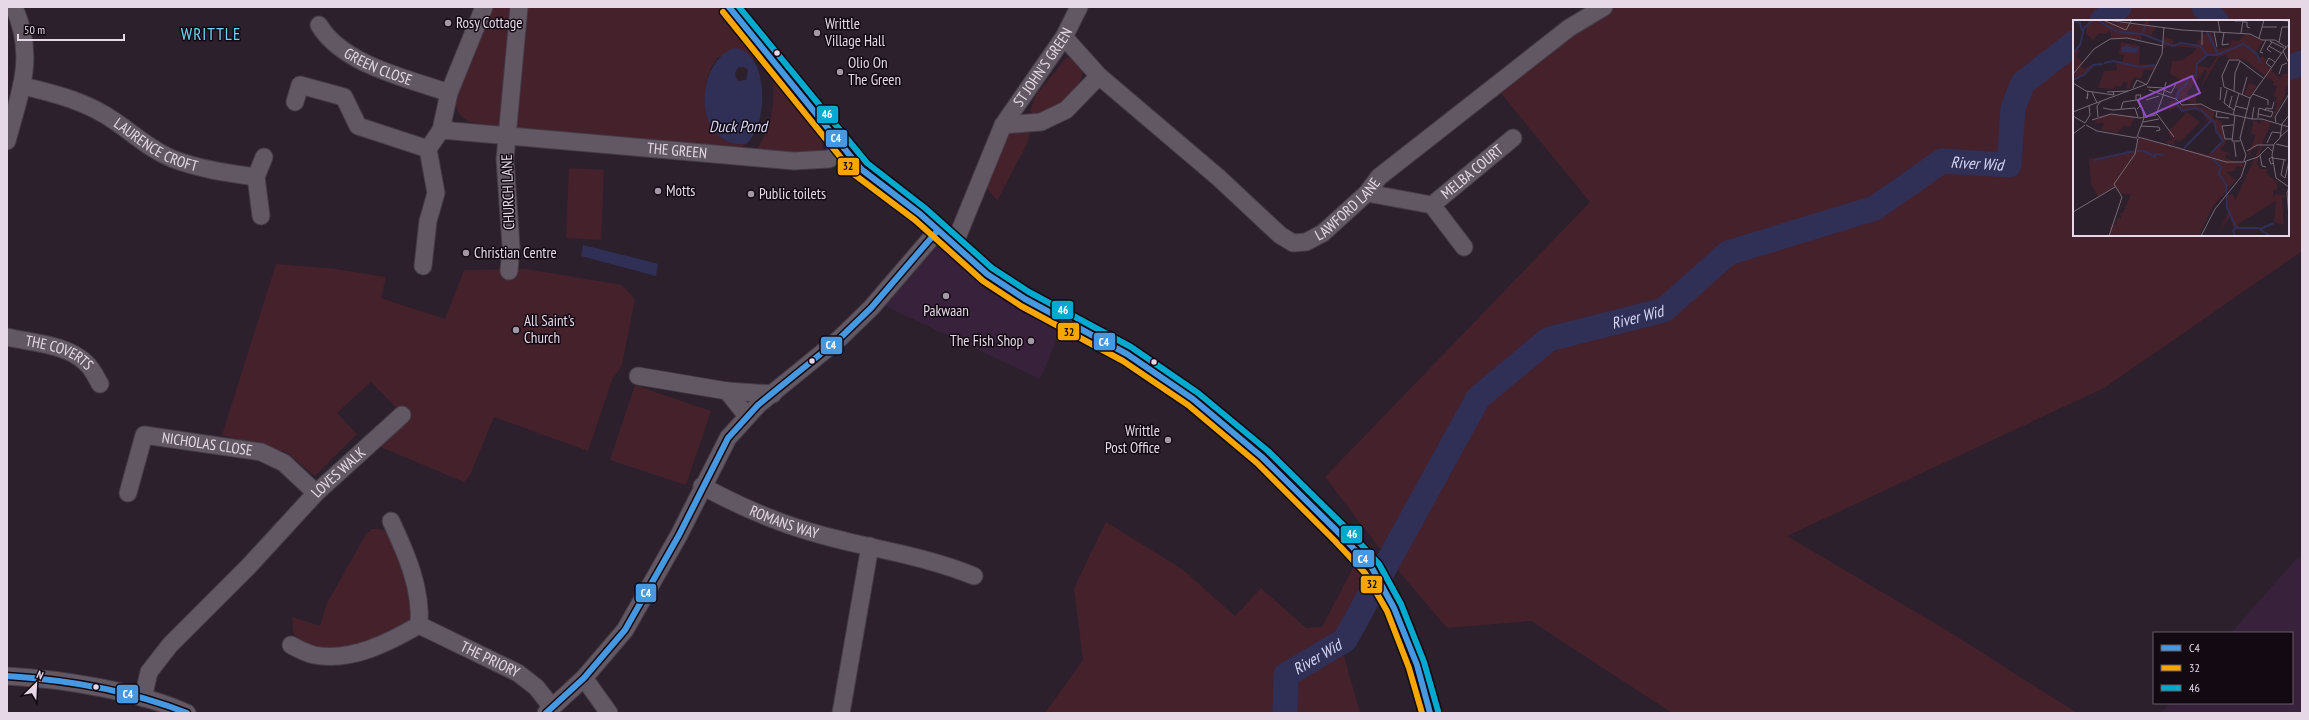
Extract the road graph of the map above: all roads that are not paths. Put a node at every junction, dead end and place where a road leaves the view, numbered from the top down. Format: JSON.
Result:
{"nodes":[{"id":1,"x":14,"y":7,"type":"edge"},
{"id":2,"x":484,"y":7,"type":"edge"},
{"id":3,"x":519,"y":7,"type":"edge"},
{"id":4,"x":729,"y":7,"type":"edge"},
{"id":5,"x":1079,"y":7,"type":"edge"},
{"id":6,"x":1604,"y":7,"type":"edge"},
{"id":7,"x":319,"y":25,"type":"dead end"},
{"id":8,"x":1064,"y":37,"type":"junction"},
{"id":9,"x":1099,"y":76,"type":"junction"},
{"id":10,"x":23,"y":86,"type":"junction"},
{"id":11,"x":449,"y":93,"type":"junction"},
{"id":12,"x":295,"y":102,"type":"dead end"},
{"id":13,"x":1003,"y":125,"type":"junction"},
{"id":14,"x":441,"y":130,"type":"junction"},
{"id":15,"x":508,"y":136,"type":"junction"},
{"id":16,"x":1513,"y":138,"type":"dead end"},
{"id":17,"x":7,"y":141,"type":"edge"},
{"id":18,"x":428,"y":149,"type":"junction"},
{"id":19,"x":844,"y":150,"type":"junction"},
{"id":20,"x":264,"y":157,"type":"dead end"},
{"id":21,"x":256,"y":177,"type":"junction"},
{"id":22,"x":1367,"y":193,"type":"junction"},
{"id":23,"x":1432,"y":205,"type":"junction"},
{"id":24,"x":261,"y":216,"type":"dead end"},
{"id":25,"x":945,"y":237,"type":"junction"},
{"id":26,"x":1464,"y":246,"type":"dead end"},
{"id":27,"x":423,"y":266,"type":"dead end"},
{"id":28,"x":509,"y":271,"type":"dead end"},
{"id":29,"x":7,"y":337,"type":"edge"},
{"id":30,"x":638,"y":376,"type":"dead end"},
{"id":31,"x":100,"y":384,"type":"dead end"},
{"id":32,"x":727,"y":391,"type":"junction"},
{"id":33,"x":773,"y":394,"type":"junction"},
{"id":34,"x":402,"y":415,"type":"dead end"},
{"id":35,"x":746,"y":416,"type":"junction"},
{"id":36,"x":702,"y":486,"type":"junction"},
{"id":37,"x":316,"y":492,"type":"junction"},
{"id":38,"x":128,"y":494,"type":"dead end"},
{"id":39,"x":391,"y":521,"type":"dead end"},
{"id":40,"x":870,"y":546,"type":"junction"},
{"id":41,"x":974,"y":576,"type":"dead end"},
{"id":42,"x":419,"y":625,"type":"junction"},
{"id":43,"x":291,"y":645,"type":"dead end"},
{"id":44,"x":7,"y":676,"type":"edge"},
{"id":45,"x":584,"y":678,"type":"junction"},
{"id":46,"x":143,"y":698,"type":"junction"},
{"id":47,"x":549,"y":710,"type":"edge"},
{"id":48,"x":187,"y":713,"type":"edge"},
{"id":49,"x":608,"y":713,"type":"edge"},
{"id":50,"x":841,"y":713,"type":"edge"},
{"id":51,"x":1430,"y":713,"type":"edge"}],
"edges":[{"from":1,"to":10,"type":"street"},
{"from":2,"to":11,"type":"street"},
{"from":3,"to":15,"type":"street"},
{"from":4,"to":19,"type":"street"},
{"from":5,"to":8,"type":"street","name":"ST JOHN'S GREEN"},
{"from":6,"to":22,"type":"street","name":"LAWFORD LANE"},
{"from":7,"to":11,"type":"street","name":"GREEN CLOSE"},
{"from":8,"to":9,"type":"street","name":"LAWFORD LANE"},
{"from":8,"to":13,"type":"street","name":"ST JOHN'S GREEN"},
{"from":9,"to":13,"type":"street","name":"ST JOHN'S GREEN"},
{"from":9,"to":22,"type":"street","name":"LAWFORD LANE"},
{"from":10,"to":17,"type":"street"},
{"from":10,"to":21,"type":"street","name":"LAURENCE CROFT"},
{"from":11,"to":14,"type":"street"},
{"from":12,"to":18,"type":"street"},
{"from":13,"to":25,"type":"street","name":"ST JOHN'S GREEN"},
{"from":14,"to":15,"type":"street","name":"THE GREEN"},
{"from":14,"to":18,"type":"street"},
{"from":15,"to":19,"type":"street","name":"THE GREEN"},
{"from":15,"to":28,"type":"street","name":"CHURCH LANE"},
{"from":16,"to":23,"type":"street","name":"MELBA COURT"},
{"from":18,"to":27,"type":"street"},
{"from":19,"to":25,"type":"street"},
{"from":20,"to":21,"type":"street"},
{"from":21,"to":24,"type":"street"},
{"from":22,"to":23,"type":"street","name":"MELBA COURT"},
{"from":23,"to":26,"type":"street","name":"MELBA COURT"},
{"from":25,"to":33,"type":"street","name":"ST JOHN'S GREEN"},
{"from":25,"to":51,"type":"street"},
{"from":29,"to":31,"type":"street","name":"THE COVERTS"},
{"from":30,"to":32,"type":"street"},
{"from":32,"to":33,"type":"street"},
{"from":32,"to":35,"type":"street"},
{"from":33,"to":35,"type":"street","name":"ST JOHN'S GREEN"},
{"from":34,"to":37,"type":"street","name":"LOVES WALK"},
{"from":35,"to":36,"type":"street","name":"ST JOHN'S GREEN"},
{"from":36,"to":40,"type":"street","name":"ROMANS WAY"},
{"from":36,"to":45,"type":"street","name":"ST JOHN'S GREEN"},
{"from":37,"to":38,"type":"street","name":"NICHOLAS CLOSE"},
{"from":37,"to":46,"type":"street","name":"LOVES WALK"},
{"from":39,"to":42,"type":"street"},
{"from":40,"to":41,"type":"street","name":"ROMANS WAY"},
{"from":40,"to":50,"type":"street"},
{"from":42,"to":43,"type":"street"},
{"from":42,"to":47,"type":"street","name":"THE PRIORY"},
{"from":44,"to":46,"type":"street"},
{"from":45,"to":47,"type":"street","name":"ST JOHN'S GREEN"},
{"from":45,"to":49,"type":"street"},
{"from":46,"to":48,"type":"street"}]}
